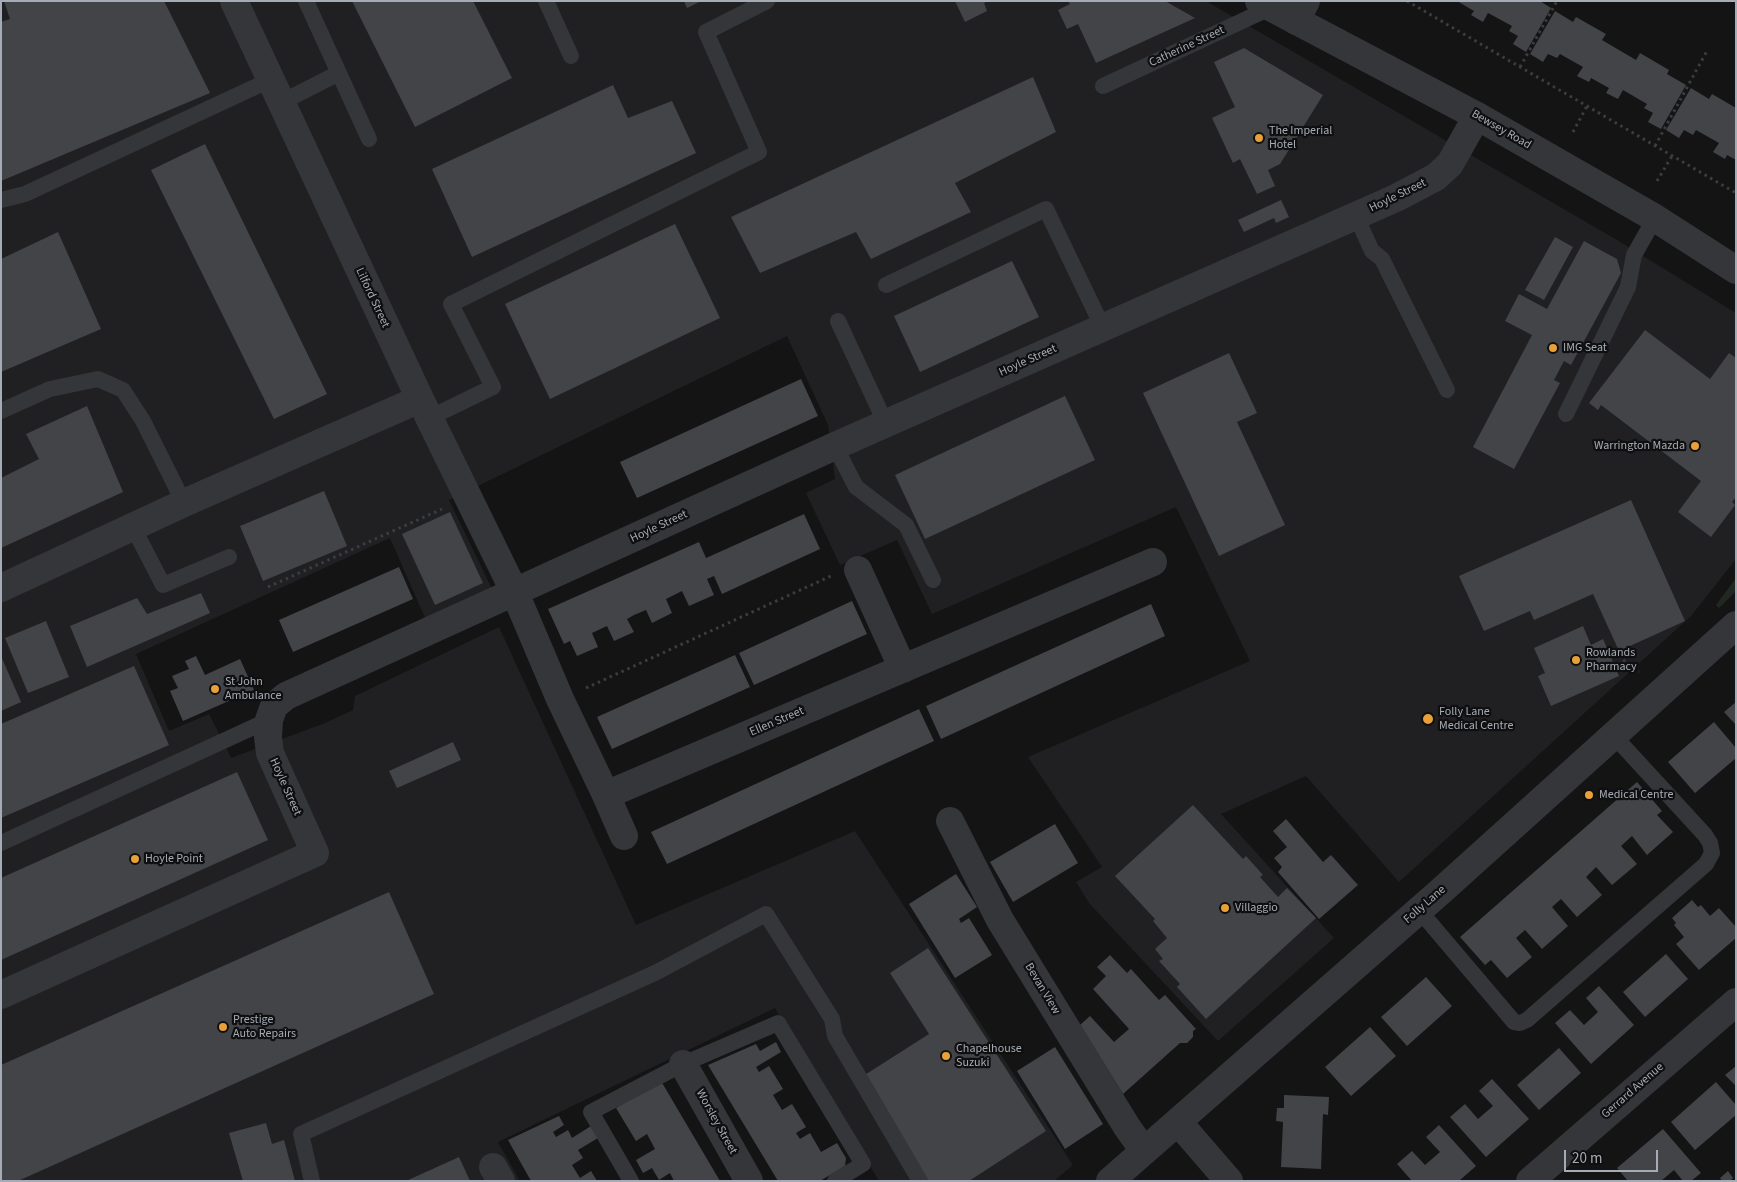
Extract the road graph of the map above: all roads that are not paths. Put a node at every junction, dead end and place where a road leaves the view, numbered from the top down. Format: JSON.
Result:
{"nodes":[{"id":1,"x":234,"y":1,"type":"edge"},
{"id":2,"x":306,"y":1,"type":"edge"},
{"id":3,"x":546,"y":1,"type":"edge"},
{"id":4,"x":767,"y":1,"type":"edge"},
{"id":5,"x":1265,"y":4,"type":"edge"},
{"id":6,"x":1301,"y":11,"type":"edge"},
{"id":7,"x":571,"y":56,"type":"dead end"},
{"id":8,"x":339,"y":74,"type":"junction"},
{"id":9,"x":1103,"y":86,"type":"dead end"},
{"id":10,"x":275,"y":91,"type":"junction"},
{"id":11,"x":1477,"y":116,"type":"junction"},
{"id":12,"x":369,"y":139,"type":"dead end"},
{"id":13,"x":1,"y":200,"type":"edge"},
{"id":14,"x":1356,"y":216,"type":"junction"},
{"id":15,"x":1655,"y":218,"type":"junction"},
{"id":16,"x":1736,"y":270,"type":"edge"},
{"id":17,"x":886,"y":285,"type":"dead end"},
{"id":18,"x":838,"y":321,"type":"dead end"},
{"id":19,"x":1103,"y":328,"type":"junction"},
{"id":20,"x":1447,"y":390,"type":"dead end"},
{"id":21,"x":424,"y":409,"type":"junction"},
{"id":22,"x":1,"y":411,"type":"edge"},
{"id":23,"x":1566,"y":414,"type":"dead end"},
{"id":24,"x":886,"y":424,"type":"junction"},
{"id":25,"x":835,"y":446,"type":"junction"},
{"id":26,"x":184,"y":503,"type":"junction"},
{"id":27,"x":133,"y":527,"type":"junction"},
{"id":28,"x":229,"y":557,"type":"dead end"},
{"id":29,"x":1153,"y":562,"type":"dead end"},
{"id":30,"x":849,"y":571,"type":"road end"},
{"id":31,"x":933,"y":580,"type":"dead end"},
{"id":32,"x":1,"y":588,"type":"edge"},
{"id":33,"x":515,"y":593,"type":"junction"},
{"id":34,"x":1736,"y":625,"type":"edge"},
{"id":35,"x":903,"y":668,"type":"junction"},
{"id":36,"x":269,"y":720,"type":"junction"},
{"id":37,"x":1614,"y":736,"type":"junction"},
{"id":38,"x":606,"y":795,"type":"junction"},
{"id":39,"x":950,"y":821,"type":"dead end"},
{"id":40,"x":624,"y":836,"type":"dead end"},
{"id":41,"x":1,"y":844,"type":"edge"},
{"id":42,"x":1419,"y":910,"type":"junction"},
{"id":43,"x":1,"y":996,"type":"edge"},
{"id":44,"x":1736,"y":1002,"type":"edge"},
{"id":45,"x":683,"y":1064,"type":"junction"},
{"id":46,"x":1178,"y":1122,"type":"junction"},
{"id":47,"x":1144,"y":1151,"type":"junction"},
{"id":48,"x":312,"y":1181,"type":"edge"},
{"id":49,"x":631,"y":1181,"type":"edge"},
{"id":50,"x":749,"y":1181,"type":"edge"},
{"id":51,"x":835,"y":1181,"type":"edge"},
{"id":52,"x":920,"y":1181,"type":"edge"},
{"id":53,"x":1110,"y":1181,"type":"edge"},
{"id":54,"x":1229,"y":1181,"type":"edge"},
{"id":55,"x":1530,"y":1181,"type":"edge"}],
"edges":[{"from":1,"to":10,"type":"street","name":"Lilford Street"},
{"from":2,"to":8,"type":"lane"},
{"from":3,"to":7,"type":"lane"},
{"from":4,"to":21,"type":"lane"},
{"from":5,"to":6,"type":"street","name":"Bewsey Road"},
{"from":5,"to":9,"type":"lane","name":"Catherine Street"},
{"from":6,"to":11,"type":"street","name":"Bewsey Road"},
{"from":8,"to":10,"type":"lane"},
{"from":8,"to":12,"type":"lane"},
{"from":10,"to":13,"type":"lane"},
{"from":10,"to":21,"type":"street","name":"Lilford Street"},
{"from":11,"to":14,"type":"street","name":"Hoyle Street"},
{"from":11,"to":15,"type":"street","name":"Bewsey Road"},
{"from":14,"to":19,"type":"street","name":"Hoyle Street"},
{"from":14,"to":20,"type":"lane"},
{"from":15,"to":16,"type":"street","name":"Bewsey Road"},
{"from":15,"to":23,"type":"lane"},
{"from":17,"to":19,"type":"lane"},
{"from":18,"to":24,"type":"lane"},
{"from":19,"to":24,"type":"street","name":"Hoyle Street"},
{"from":21,"to":26,"type":"street"},
{"from":21,"to":33,"type":"street","name":"Lilford Street"},
{"from":22,"to":26,"type":"lane"},
{"from":24,"to":25,"type":"street","name":"Hoyle Street"},
{"from":25,"to":31,"type":"lane"},
{"from":25,"to":33,"type":"street","name":"Hoyle Street"},
{"from":26,"to":27,"type":"street"},
{"from":27,"to":28,"type":"lane"},
{"from":27,"to":32,"type":"street"},
{"from":29,"to":35,"type":"street","name":"Ellen Street"},
{"from":30,"to":35,"type":"street"},
{"from":33,"to":36,"type":"street","name":"Hoyle Street"},
{"from":33,"to":38,"type":"street"},
{"from":34,"to":37,"type":"street","name":"Folly Lane"},
{"from":35,"to":38,"type":"street","name":"Ellen Street"},
{"from":36,"to":41,"type":"lane"},
{"from":36,"to":43,"type":"street","name":"Hoyle Street"},
{"from":37,"to":42,"type":"street","name":"Folly Lane"},
{"from":37,"to":42,"type":"lane"},
{"from":38,"to":40,"type":"street"},
{"from":39,"to":47,"type":"street","name":"Bevan View"},
{"from":42,"to":46,"type":"street","name":"Folly Lane"},
{"from":44,"to":55,"type":"street","name":"Gerrard Avenue"},
{"from":45,"to":49,"type":"lane"},
{"from":45,"to":50,"type":"street","name":"Worsley Street"},
{"from":45,"to":51,"type":"lane"},
{"from":46,"to":47,"type":"street","name":"Folly Lane"},
{"from":46,"to":54,"type":"street"},
{"from":47,"to":53,"type":"street","name":"Folly Lane"},
{"from":48,"to":52,"type":"lane"}]}
